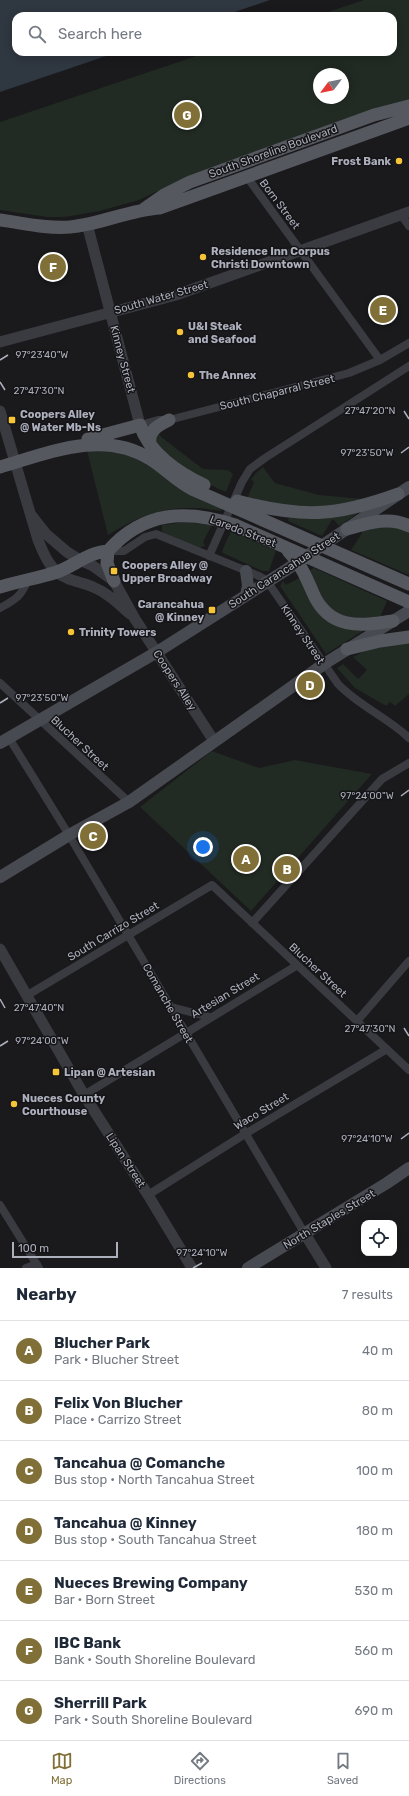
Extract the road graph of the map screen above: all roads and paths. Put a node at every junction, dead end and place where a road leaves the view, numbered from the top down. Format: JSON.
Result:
{"nodes":[{"id":1,"x":409,"y":106,"type":"edge"},
{"id":2,"x":409,"y":118,"type":"edge"},
{"id":3,"x":247,"y":177,"type":"junction"},
{"id":4,"x":144,"y":209,"type":"junction"},
{"id":5,"x":405,"y":213,"type":"edge"},
{"id":6,"x":0,"y":220,"type":"edge"},
{"id":7,"x":87,"y":224,"type":"junction"},
{"id":8,"x":409,"y":226,"type":"edge"},
{"id":9,"x":301,"y":251,"type":"junction"},
{"id":10,"x":110,"y":312,"type":"junction"},
{"id":11,"x":0,"y":342,"type":"edge"},
{"id":12,"x":409,"y":342,"type":"edge"},
{"id":13,"x":380,"y":360,"type":"junction"},
{"id":14,"x":409,"y":366,"type":"edge"},
{"id":15,"x":0,"y":411,"type":"edge"},
{"id":16,"x":169,"y":420,"type":"junction"},
{"id":17,"x":140,"y":425,"type":"junction"},
{"id":18,"x":100,"y":436,"type":"junction"},
{"id":19,"x":150,"y":443,"type":"junction"},
{"id":20,"x":66,"y":448,"type":"junction"},
{"id":21,"x":158,"y":453,"type":"junction"},
{"id":22,"x":14,"y":463,"type":"junction"},
{"id":23,"x":0,"y":467,"type":"edge"},
{"id":24,"x":409,"y":487,"type":"edge"},
{"id":25,"x":398,"y":494,"type":"junction"},
{"id":26,"x":237,"y":501,"type":"junction"},
{"id":27,"x":32,"y":515,"type":"junction"},
{"id":28,"x":409,"y":526,"type":"edge"},
{"id":29,"x":345,"y":530,"type":"junction"},
{"id":30,"x":283,"y":546,"type":"junction"},
{"id":31,"x":108,"y":551,"type":"junction"},
{"id":32,"x":209,"y":556,"type":"junction"},
{"id":33,"x":80,"y":560,"type":"junction"},
{"id":34,"x":355,"y":562,"type":"junction"},
{"id":35,"x":246,"y":571,"type":"junction"},
{"id":36,"x":57,"y":572,"type":"junction"},
{"id":37,"x":28,"y":579,"type":"junction"},
{"id":38,"x":114,"y":581,"type":"junction"},
{"id":39,"x":267,"y":581,"type":"junction"},
{"id":40,"x":409,"y":584,"type":"edge"},
{"id":41,"x":0,"y":587,"type":"edge"},
{"id":42,"x":246,"y":595,"type":"junction"},
{"id":43,"x":409,"y":602,"type":"edge"},
{"id":44,"x":0,"y":608,"type":"edge"},
{"id":45,"x":409,"y":611,"type":"edge"},
{"id":46,"x":135,"y":619,"type":"junction"},
{"id":47,"x":395,"y":619,"type":"junction"},
{"id":48,"x":409,"y":637,"type":"edge"},
{"id":49,"x":347,"y":649,"type":"junction"},
{"id":50,"x":157,"y":652,"type":"junction"},
{"id":51,"x":324,"y":664,"type":"junction"},
{"id":52,"x":0,"y":683,"type":"edge"},
{"id":53,"x":39,"y":720,"type":"junction"},
{"id":54,"x":409,"y":738,"type":"edge"},
{"id":55,"x":4,"y":741,"type":"edge"},
{"id":56,"x":214,"y":741,"type":"junction"},
{"id":57,"x":409,"y":763,"type":"edge"},
{"id":58,"x":129,"y":802,"type":"junction"},
{"id":59,"x":69,"y":835,"type":"junction"},
{"id":60,"x":0,"y":877,"type":"edge"},
{"id":61,"x":212,"y":885,"type":"joint"},
{"id":62,"x":252,"y":923,"type":"junction"},
{"id":63,"x":128,"y":935,"type":"junction"},
{"id":64,"x":0,"y":949,"type":"edge"},
{"id":65,"x":409,"y":961,"type":"edge"},
{"id":66,"x":296,"y":966,"type":"junction"},
{"id":67,"x":26,"y":996,"type":"junction"},
{"id":68,"x":171,"y":1007,"type":"junction"},
{"id":69,"x":210,"y":1017,"type":"junction"},
{"id":70,"x":357,"y":1021,"type":"junction"},
{"id":71,"x":185,"y":1032,"type":"junction"},
{"id":72,"x":387,"y":1049,"type":"junction"},
{"id":73,"x":409,"y":1070,"type":"edge"},
{"id":74,"x":84,"y":1094,"type":"junction"},
{"id":75,"x":245,"y":1134,"type":"junction"},
{"id":76,"x":407,"y":1172,"type":"edge"},
{"id":77,"x":148,"y":1195,"type":"junction"},
{"id":78,"x":0,"y":1205,"type":"edge"},
{"id":79,"x":305,"y":1234,"type":"junction"},
{"id":80,"x":38,"y":1266,"type":"edge"},
{"id":81,"x":26,"y":1268,"type":"edge"},
{"id":82,"x":192,"y":1268,"type":"edge"},
{"id":83,"x":248,"y":1268,"type":"edge"},
{"id":84,"x":326,"y":1268,"type":"edge"}],
"edges":[{"from":1,"to":4,"type":"main road","name":"South Shoreline Boulevard"},
{"from":2,"to":3,"type":"main road","name":"South Shoreline Boulevard"},
{"from":3,"to":4,"type":"main road","name":"South Shoreline Boulevard"},
{"from":3,"to":9,"type":"street","name":"Born Street"},
{"from":4,"to":7,"type":"main road","name":"South Shoreline Boulevard"},
{"from":5,"to":8,"type":"street"},
{"from":5,"to":9,"type":"street","name":"South Water Street"},
{"from":6,"to":7,"type":"main road","name":"South Shoreline Boulevard"},
{"from":7,"to":10,"type":"street","name":"Kinney Street"},
{"from":9,"to":10,"type":"street","name":"South Water Street"},
{"from":9,"to":13,"type":"street","name":"Born Street"},
{"from":10,"to":11,"type":"street","name":"South Water Street"},
{"from":10,"to":17,"type":"street","name":"Kinney Street"},
{"from":12,"to":13,"type":"street","name":"South Chaparral Street"},
{"from":13,"to":16,"type":"street","name":"South Chaparral Street"},
{"from":14,"to":32,"type":"street"},
{"from":15,"to":22,"type":"street","name":"Coopers Alley"},
{"from":16,"to":17,"type":"street","name":"South Chaparral Street"},
{"from":16,"to":19,"type":"main road"},
{"from":17,"to":18,"type":"main road"},
{"from":17,"to":19,"type":"main road"},
{"from":18,"to":20,"type":"main road"},
{"from":18,"to":21,"type":"main road"},
{"from":19,"to":21,"type":"main road"},
{"from":20,"to":22,"type":"main road"},
{"from":20,"to":34,"type":"main road"},
{"from":21,"to":26,"type":"main road"},
{"from":22,"to":23,"type":"main road"},
{"from":22,"to":27,"type":"street","name":"Coopers Alley"},
{"from":24,"to":25,"type":"main road","name":"South Carancahua Street"},
{"from":25,"to":26,"type":"main road"},
{"from":25,"to":29,"type":"main road","name":"South Carancahua Street"},
{"from":26,"to":34,"type":"main road"},
{"from":27,"to":33,"type":"street","name":"Coopers Alley"},
{"from":27,"to":36,"type":"street","name":"Coopers Alley"},
{"from":28,"to":29,"type":"main road"},
{"from":29,"to":39,"type":"main road","name":"South Carancahua Street"},
{"from":30,"to":31,"type":"main road","name":"Laredo Street"},
{"from":30,"to":43,"type":"main road","name":"Laredo Street"},
{"from":30,"to":47,"type":"main road"},
{"from":31,"to":32,"type":"street"},
{"from":31,"to":33,"type":"main road","name":"Laredo Street"},
{"from":31,"to":38,"type":"main road"},
{"from":32,"to":35,"type":"street"},
{"from":33,"to":36,"type":"main road","name":"Laredo Street"},
{"from":33,"to":38,"type":"street","name":"Coopers Alley"},
{"from":34,"to":40,"type":"main road"},
{"from":35,"to":39,"type":"street"},
{"from":35,"to":42,"type":"main road"},
{"from":36,"to":37,"type":"main road","name":"Laredo Street"},
{"from":36,"to":46,"type":"street","name":"Coopers Alley"},
{"from":37,"to":41,"type":"main road","name":"Laredo Street"},
{"from":37,"to":44,"type":"street"},
{"from":38,"to":46,"type":"street","name":"Coopers Alley"},
{"from":39,"to":42,"type":"main road","name":"South Carancahua Street"},
{"from":39,"to":51,"type":"street","name":"Kinney Street"},
{"from":42,"to":50,"type":"main road","name":"South Carancahua Street"},
{"from":45,"to":47,"type":"main road"},
{"from":46,"to":50,"type":"street","name":"Coopers Alley"},
{"from":47,"to":49,"type":"main road"},
{"from":48,"to":49,"type":"main road"},
{"from":49,"to":51,"type":"main road"},
{"from":50,"to":53,"type":"main road","name":"South Carancahua Street"},
{"from":50,"to":56,"type":"street","name":"Coopers Alley"},
{"from":51,"to":54,"type":"street","name":"Kinney Street"},
{"from":51,"to":56,"type":"main road"},
{"from":52,"to":53,"type":"street","name":"Blucher Street"},
{"from":53,"to":55,"type":"main road","name":"South Carancahua Street"},
{"from":53,"to":58,"type":"street","name":"Blucher Street"},
{"from":55,"to":59,"type":"street","name":"Comanche Street"},
{"from":56,"to":58,"type":"main road"},
{"from":57,"to":62,"type":"street"},
{"from":58,"to":59,"type":"main road"},
{"from":59,"to":60,"type":"main road"},
{"from":59,"to":63,"type":"street","name":"Comanche Street"},
{"from":61,"to":62,"type":"street","name":"Blucher Street"},
{"from":61,"to":63,"type":"street","name":"South Carrizo Street"},
{"from":62,"to":66,"type":"street","name":"Blucher Street"},
{"from":63,"to":67,"type":"street","name":"South Carrizo Street"},
{"from":63,"to":68,"type":"street","name":"Comanche Street"},
{"from":64,"to":67,"type":"street","name":"Lipan Street"},
{"from":65,"to":70,"type":"street"},
{"from":66,"to":69,"type":"street","name":"Artesian Street"},
{"from":66,"to":70,"type":"street","name":"Blucher Street"},
{"from":67,"to":74,"type":"street","name":"Lipan Street"},
{"from":68,"to":69,"type":"street"},
{"from":68,"to":71,"type":"street","name":"Comanche Street"},
{"from":69,"to":71,"type":"street","name":"Artesian Street"},
{"from":70,"to":72,"type":"street","name":"Blucher Street"},
{"from":71,"to":74,"type":"street","name":"Artesian Street"},
{"from":71,"to":75,"type":"street","name":"Comanche Street"},
{"from":72,"to":73,"type":"street","name":"Blucher Street"},
{"from":72,"to":75,"type":"street","name":"Waco Street"},
{"from":74,"to":77,"type":"street","name":"Lipan Street"},
{"from":75,"to":77,"type":"street","name":"Waco Street"},
{"from":75,"to":79,"type":"street","name":"Comanche Street"},
{"from":76,"to":79,"type":"main road","name":"North Staples Street"},
{"from":77,"to":82,"type":"street","name":"Lipan Street"},
{"from":78,"to":80,"type":"street"},
{"from":79,"to":83,"type":"main road","name":"North Staples Street"},
{"from":79,"to":84,"type":"street","name":"Comanche Street"},
{"from":80,"to":81,"type":"street"}]}
